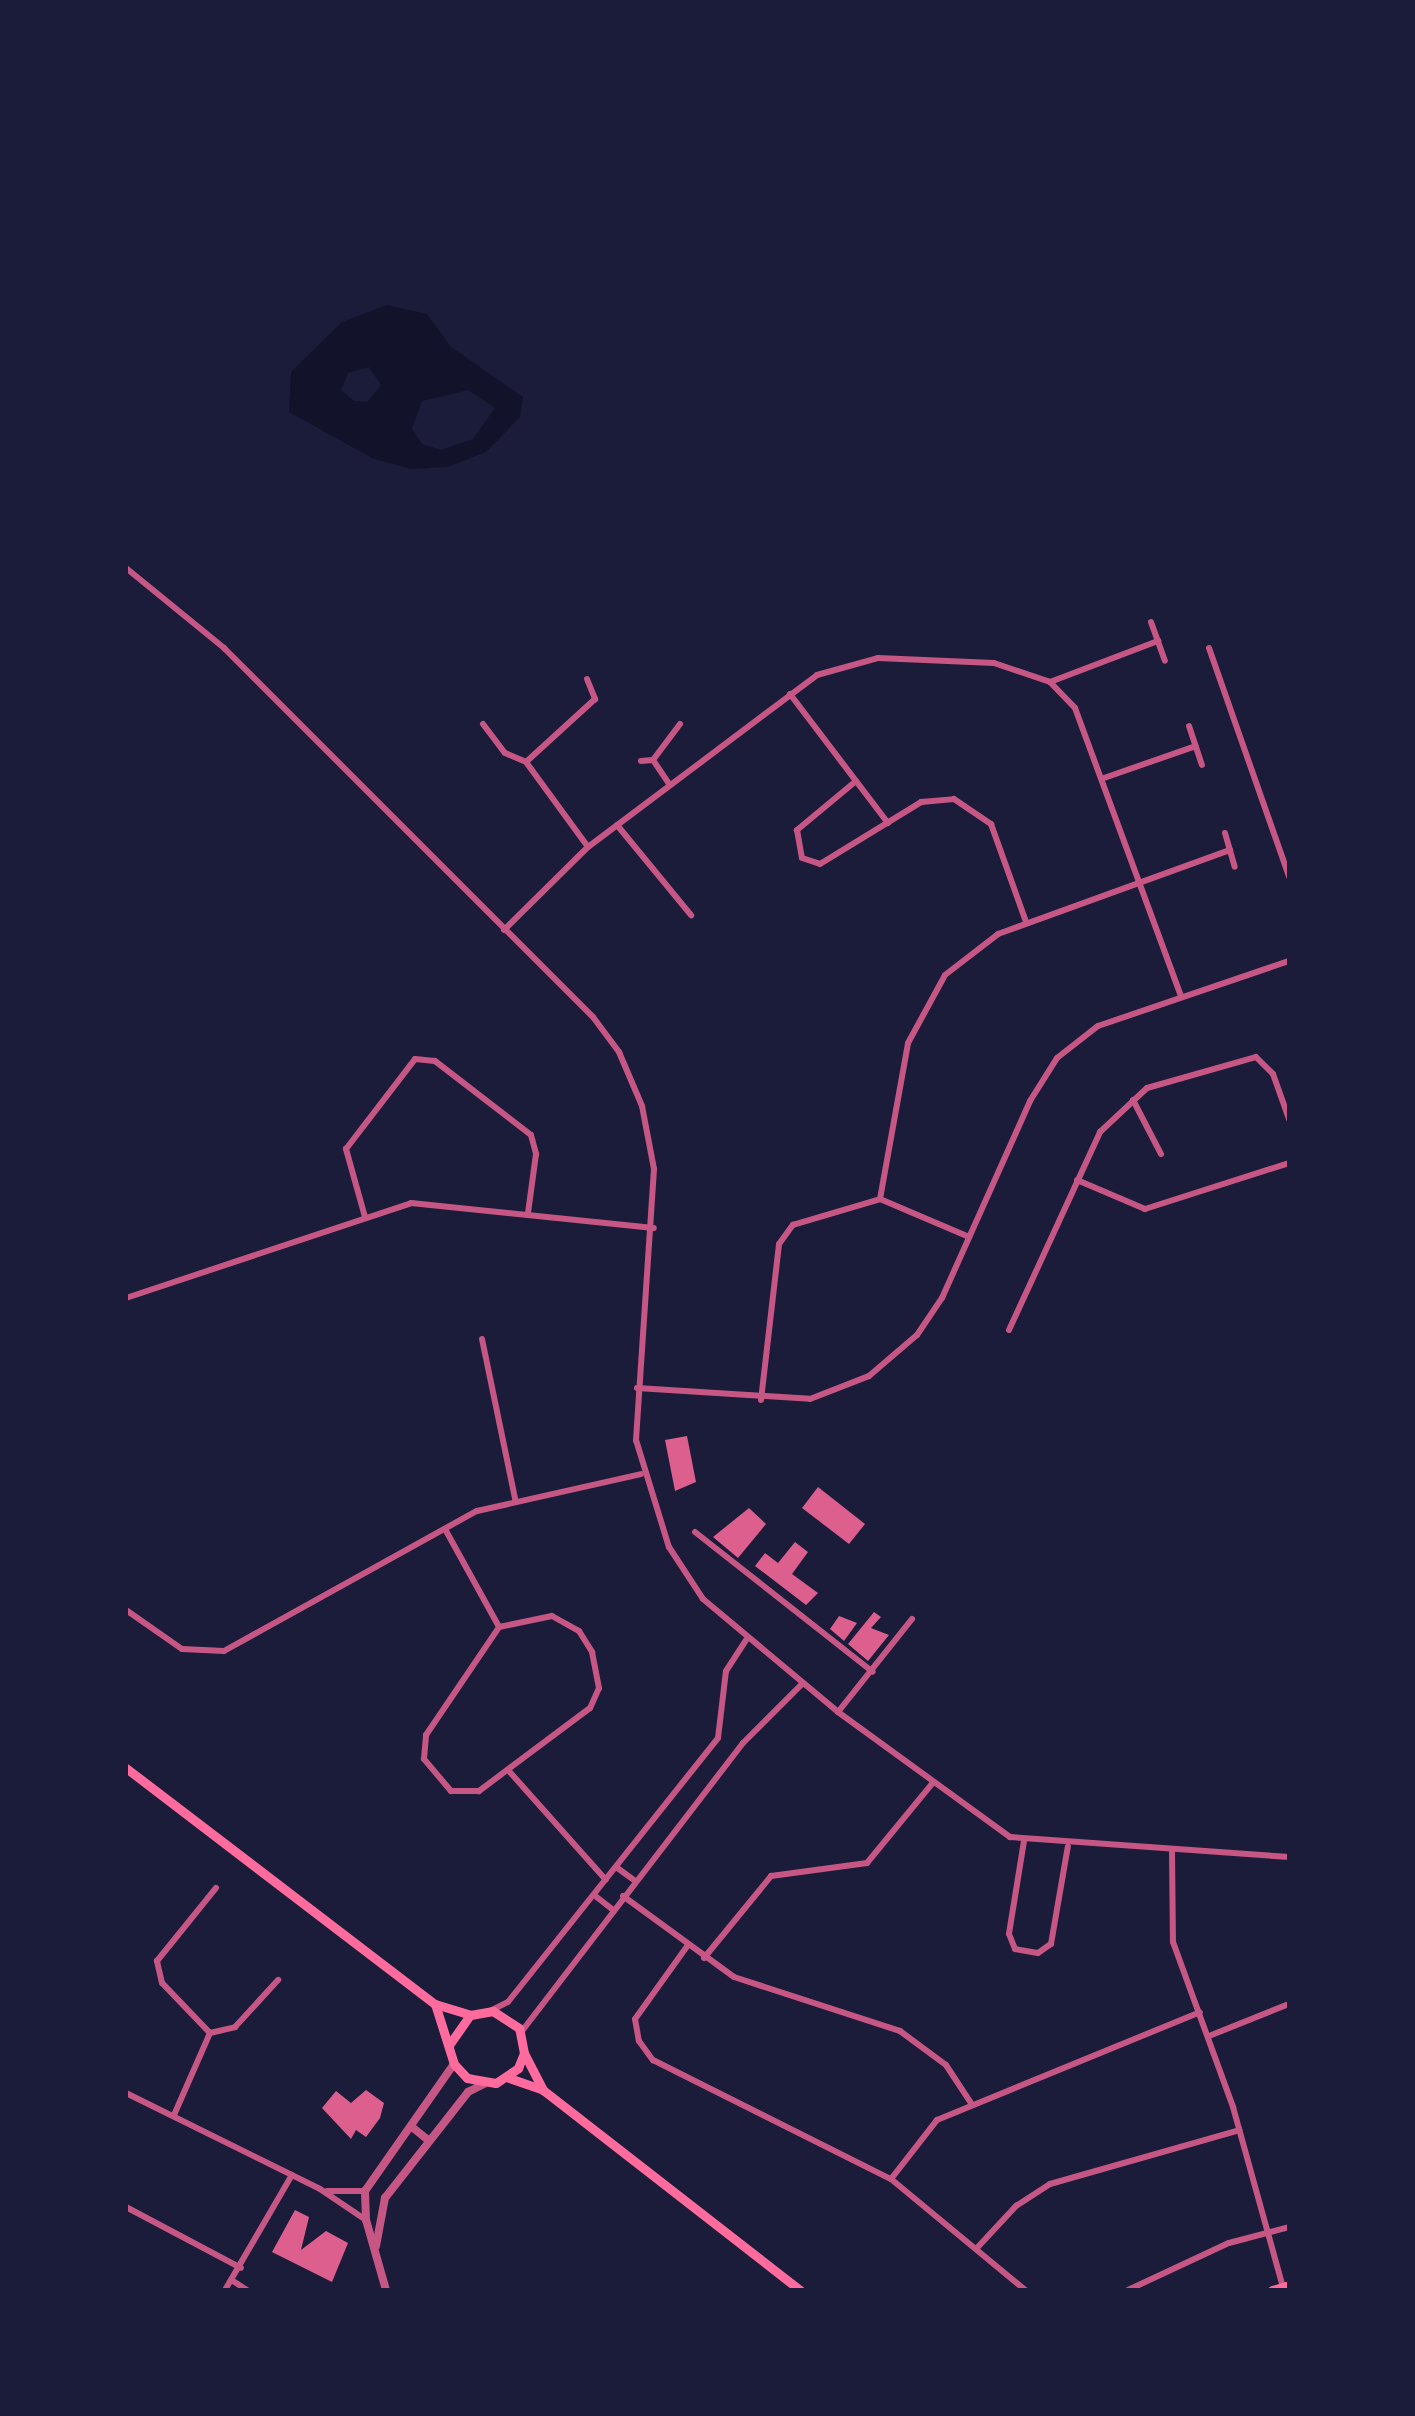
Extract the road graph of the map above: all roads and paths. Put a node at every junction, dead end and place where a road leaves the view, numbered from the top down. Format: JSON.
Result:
{"nodes":[{"id":1,"x":126,"y":568,"type":"edge"},
{"id":2,"x":1151,"y":622,"type":"dead end"},
{"id":3,"x":1158,"y":641,"type":"junction"},
{"id":4,"x":1209,"y":648,"type":"dead end"},
{"id":5,"x":1165,"y":661,"type":"dead end"},
{"id":6,"x":587,"y":679,"type":"dead end"},
{"id":7,"x":1050,"y":682,"type":"junction"},
{"id":8,"x":790,"y":694,"type":"junction"},
{"id":9,"x":483,"y":724,"type":"dead end"},
{"id":10,"x":680,"y":724,"type":"dead end"},
{"id":11,"x":1189,"y":726,"type":"dead end"},
{"id":12,"x":1196,"y":746,"type":"junction"},
{"id":13,"x":653,"y":760,"type":"junction"},
{"id":14,"x":641,"y":761,"type":"dead end"},
{"id":15,"x":526,"y":762,"type":"junction"},
{"id":16,"x":1202,"y":765,"type":"dead end"},
{"id":17,"x":1104,"y":778,"type":"junction"},
{"id":18,"x":856,"y":781,"type":"junction"},
{"id":19,"x":670,"y":785,"type":"junction"},
{"id":20,"x":888,"y":823,"type":"junction"},
{"id":21,"x":617,"y":825,"type":"junction"},
{"id":22,"x":1225,"y":833,"type":"dead end"},
{"id":23,"x":588,"y":847,"type":"junction"},
{"id":24,"x":1230,"y":850,"type":"junction"},
{"id":25,"x":1235,"y":867,"type":"dead end"},
{"id":26,"x":1289,"y":877,"type":"edge"},
{"id":27,"x":1140,"y":881,"type":"junction"},
{"id":28,"x":691,"y":915,"type":"dead end"},
{"id":29,"x":1026,"y":922,"type":"junction"},
{"id":30,"x":504,"y":930,"type":"junction"},
{"id":31,"x":1289,"y":961,"type":"edge"},
{"id":32,"x":1181,"y":996,"type":"junction"},
{"id":33,"x":1133,"y":1100,"type":"junction"},
{"id":34,"x":1289,"y":1119,"type":"edge"},
{"id":35,"x":1161,"y":1154,"type":"dead end"},
{"id":36,"x":1289,"y":1163,"type":"edge"},
{"id":37,"x":1077,"y":1180,"type":"junction"},
{"id":38,"x":880,"y":1199,"type":"junction"},
{"id":39,"x":528,"y":1213,"type":"junction"},
{"id":40,"x":365,"y":1217,"type":"junction"},
{"id":41,"x":654,"y":1228,"type":"junction"},
{"id":42,"x":969,"y":1237,"type":"junction"},
{"id":43,"x":126,"y":1298,"type":"edge"},
{"id":44,"x":1009,"y":1330,"type":"dead end"},
{"id":45,"x":482,"y":1339,"type":"dead end"},
{"id":46,"x":637,"y":1388,"type":"junction"},
{"id":47,"x":761,"y":1400,"type":"junction"},
{"id":48,"x":641,"y":1474,"type":"junction"},
{"id":49,"x":515,"y":1499,"type":"junction"},
{"id":50,"x":445,"y":1529,"type":"junction"},
{"id":51,"x":695,"y":1532,"type":"dead end"},
{"id":52,"x":126,"y":1610,"type":"edge"},
{"id":53,"x":912,"y":1619,"type":"dead end"},
{"id":54,"x":499,"y":1627,"type":"junction"},
{"id":55,"x":746,"y":1640,"type":"junction"},
{"id":56,"x":873,"y":1672,"type":"junction"},
{"id":57,"x":803,"y":1683,"type":"junction"},
{"id":58,"x":838,"y":1712,"type":"junction"},
{"id":59,"x":126,"y":1768,"type":"edge"},
{"id":60,"x":508,"y":1770,"type":"junction"},
{"id":61,"x":932,"y":1784,"type":"junction"},
{"id":62,"x":1024,"y":1841,"type":"junction"},
{"id":63,"x":1068,"y":1846,"type":"junction"},
{"id":64,"x":1172,"y":1851,"type":"junction"},
{"id":65,"x":1289,"y":1857,"type":"edge"},
{"id":66,"x":616,"y":1867,"type":"junction"},
{"id":67,"x":606,"y":1880,"type":"junction"},
{"id":68,"x":635,"y":1881,"type":"junction"},
{"id":69,"x":216,"y":1888,"type":"dead end"},
{"id":70,"x":594,"y":1895,"type":"junction"},
{"id":71,"x":623,"y":1896,"type":"junction"},
{"id":72,"x":612,"y":1909,"type":"junction"},
{"id":73,"x":688,"y":1945,"type":"junction"},
{"id":74,"x":704,"y":1958,"type":"junction"},
{"id":75,"x":278,"y":1980,"type":"dead end"},
{"id":76,"x":435,"y":2004,"type":"junction"},
{"id":77,"x":1289,"y":2004,"type":"edge"},
{"id":78,"x":488,"y":2011,"type":"junction"},
{"id":79,"x":1200,"y":2012,"type":"junction"},
{"id":80,"x":470,"y":2015,"type":"junction"},
{"id":81,"x":210,"y":2033,"type":"junction"},
{"id":82,"x":522,"y":2036,"type":"junction"},
{"id":83,"x":1209,"y":2036,"type":"junction"},
{"id":84,"x":450,"y":2044,"type":"junction"},
{"id":85,"x":524,"y":2053,"type":"junction"},
{"id":86,"x":454,"y":2064,"type":"junction"},
{"id":87,"x":509,"y":2078,"type":"junction"},
{"id":88,"x":484,"y":2084,"type":"junction"},
{"id":89,"x":543,"y":2090,"type":"junction"},
{"id":90,"x":126,"y":2093,"type":"edge"},
{"id":91,"x":971,"y":2103,"type":"junction"},
{"id":92,"x":174,"y":2115,"type":"junction"},
{"id":93,"x":412,"y":2127,"type":"junction"},
{"id":94,"x":1239,"y":2130,"type":"junction"},
{"id":95,"x":429,"y":2141,"type":"junction"},
{"id":96,"x":292,"y":2175,"type":"junction"},
{"id":97,"x":891,"y":2179,"type":"junction"},
{"id":98,"x":320,"y":2189,"type":"junction"},
{"id":99,"x":365,"y":2191,"type":"junction"},
{"id":100,"x":126,"y":2207,"type":"edge"},
{"id":101,"x":366,"y":2220,"type":"junction"},
{"id":102,"x":1289,"y":2227,"type":"edge"},
{"id":103,"x":1266,"y":2233,"type":"junction"},
{"id":104,"x":976,"y":2249,"type":"junction"},
{"id":105,"x":376,"y":2251,"type":"junction"},
{"id":106,"x":241,"y":2268,"type":"junction"},
{"id":107,"x":233,"y":2281,"type":"junction"},
{"id":108,"x":1281,"y":2287,"type":"edge"},
{"id":109,"x":383,"y":2289,"type":"edge"},
{"id":110,"x":225,"y":2290,"type":"edge"},
{"id":111,"x":247,"y":2290,"type":"edge"},
{"id":112,"x":800,"y":2290,"type":"edge"},
{"id":113,"x":1025,"y":2290,"type":"edge"},
{"id":114,"x":1128,"y":2290,"type":"edge"}],
"edges":[{"from":1,"to":30,"type":"street"},
{"from":2,"to":3,"type":"street"},
{"from":3,"to":5,"type":"street"},
{"from":3,"to":7,"type":"street"},
{"from":4,"to":26,"type":"street"},
{"from":6,"to":15,"type":"street"},
{"from":7,"to":8,"type":"street"},
{"from":7,"to":17,"type":"street"},
{"from":8,"to":18,"type":"street"},
{"from":8,"to":19,"type":"street"},
{"from":9,"to":15,"type":"street"},
{"from":10,"to":13,"type":"street"},
{"from":11,"to":12,"type":"street"},
{"from":12,"to":16,"type":"street"},
{"from":12,"to":17,"type":"street"},
{"from":13,"to":14,"type":"street"},
{"from":13,"to":19,"type":"street"},
{"from":15,"to":23,"type":"street"},
{"from":17,"to":27,"type":"street"},
{"from":18,"to":20,"type":"street"},
{"from":18,"to":20,"type":"street"},
{"from":19,"to":21,"type":"street"},
{"from":20,"to":29,"type":"street"},
{"from":21,"to":23,"type":"street"},
{"from":21,"to":28,"type":"street"},
{"from":22,"to":24,"type":"street"},
{"from":23,"to":30,"type":"street"},
{"from":24,"to":25,"type":"street"},
{"from":24,"to":27,"type":"street"},
{"from":27,"to":29,"type":"street"},
{"from":27,"to":32,"type":"street"},
{"from":29,"to":38,"type":"street"},
{"from":30,"to":41,"type":"street"},
{"from":31,"to":32,"type":"street"},
{"from":32,"to":42,"type":"street"},
{"from":33,"to":34,"type":"street"},
{"from":33,"to":35,"type":"street"},
{"from":33,"to":37,"type":"street"},
{"from":36,"to":37,"type":"street"},
{"from":37,"to":44,"type":"street"},
{"from":38,"to":42,"type":"street"},
{"from":38,"to":47,"type":"street"},
{"from":39,"to":40,"type":"street"},
{"from":39,"to":40,"type":"street"},
{"from":39,"to":41,"type":"street"},
{"from":40,"to":43,"type":"street"},
{"from":41,"to":46,"type":"street"},
{"from":42,"to":47,"type":"street"},
{"from":45,"to":49,"type":"street"},
{"from":46,"to":47,"type":"street"},
{"from":46,"to":48,"type":"street"},
{"from":48,"to":49,"type":"street"},
{"from":48,"to":55,"type":"street"},
{"from":49,"to":50,"type":"street"},
{"from":50,"to":52,"type":"street"},
{"from":50,"to":54,"type":"street"},
{"from":51,"to":56,"type":"street"},
{"from":53,"to":56,"type":"street"},
{"from":54,"to":60,"type":"street"},
{"from":54,"to":60,"type":"street"},
{"from":55,"to":57,"type":"street"},
{"from":55,"to":66,"type":"street"},
{"from":56,"to":58,"type":"street"},
{"from":57,"to":58,"type":"street"},
{"from":57,"to":68,"type":"street"},
{"from":58,"to":61,"type":"street"},
{"from":59,"to":76,"type":"main road"},
{"from":60,"to":67,"type":"street"},
{"from":61,"to":62,"type":"street"},
{"from":61,"to":74,"type":"street"},
{"from":62,"to":63,"type":"street"},
{"from":62,"to":63,"type":"street"},
{"from":63,"to":64,"type":"street"},
{"from":64,"to":65,"type":"street"},
{"from":64,"to":79,"type":"street"},
{"from":66,"to":67,"type":"street"},
{"from":66,"to":68,"type":"street"},
{"from":67,"to":70,"type":"street"},
{"from":68,"to":71,"type":"street"},
{"from":69,"to":81,"type":"street"},
{"from":70,"to":72,"type":"street"},
{"from":70,"to":78,"type":"street"},
{"from":71,"to":72,"type":"street"},
{"from":71,"to":73,"type":"street"},
{"from":72,"to":82,"type":"street"},
{"from":73,"to":74,"type":"street"},
{"from":73,"to":97,"type":"street"},
{"from":74,"to":91,"type":"street"},
{"from":75,"to":81,"type":"street"},
{"from":76,"to":80,"type":"main road"},
{"from":76,"to":84,"type":"main road"},
{"from":77,"to":83,"type":"street"},
{"from":78,"to":80,"type":"main road"},
{"from":78,"to":82,"type":"main road"},
{"from":79,"to":83,"type":"street"},
{"from":79,"to":91,"type":"street"},
{"from":80,"to":84,"type":"main road"},
{"from":81,"to":92,"type":"street"},
{"from":82,"to":85,"type":"main road"},
{"from":83,"to":94,"type":"street"},
{"from":84,"to":86,"type":"main road"},
{"from":85,"to":87,"type":"main road"},
{"from":85,"to":89,"type":"main road"},
{"from":86,"to":88,"type":"main road"},
{"from":86,"to":93,"type":"street"},
{"from":87,"to":88,"type":"main road"},
{"from":87,"to":89,"type":"main road"},
{"from":88,"to":95,"type":"street"},
{"from":89,"to":112,"type":"main road"},
{"from":90,"to":92,"type":"street"},
{"from":91,"to":97,"type":"street"},
{"from":92,"to":96,"type":"street"},
{"from":93,"to":95,"type":"street"},
{"from":93,"to":99,"type":"street"},
{"from":94,"to":103,"type":"street"},
{"from":94,"to":104,"type":"street"},
{"from":95,"to":105,"type":"street"},
{"from":96,"to":98,"type":"street"},
{"from":96,"to":106,"type":"street"},
{"from":97,"to":104,"type":"street"},
{"from":98,"to":99,"type":"street"},
{"from":98,"to":101,"type":"street"},
{"from":99,"to":101,"type":"street"},
{"from":100,"to":106,"type":"street"},
{"from":101,"to":105,"type":"street"},
{"from":102,"to":103,"type":"street"},
{"from":103,"to":108,"type":"street"},
{"from":103,"to":114,"type":"street"},
{"from":104,"to":113,"type":"street"},
{"from":105,"to":109,"type":"street"},
{"from":106,"to":107,"type":"street"},
{"from":107,"to":110,"type":"street"},
{"from":107,"to":111,"type":"street"}]}
